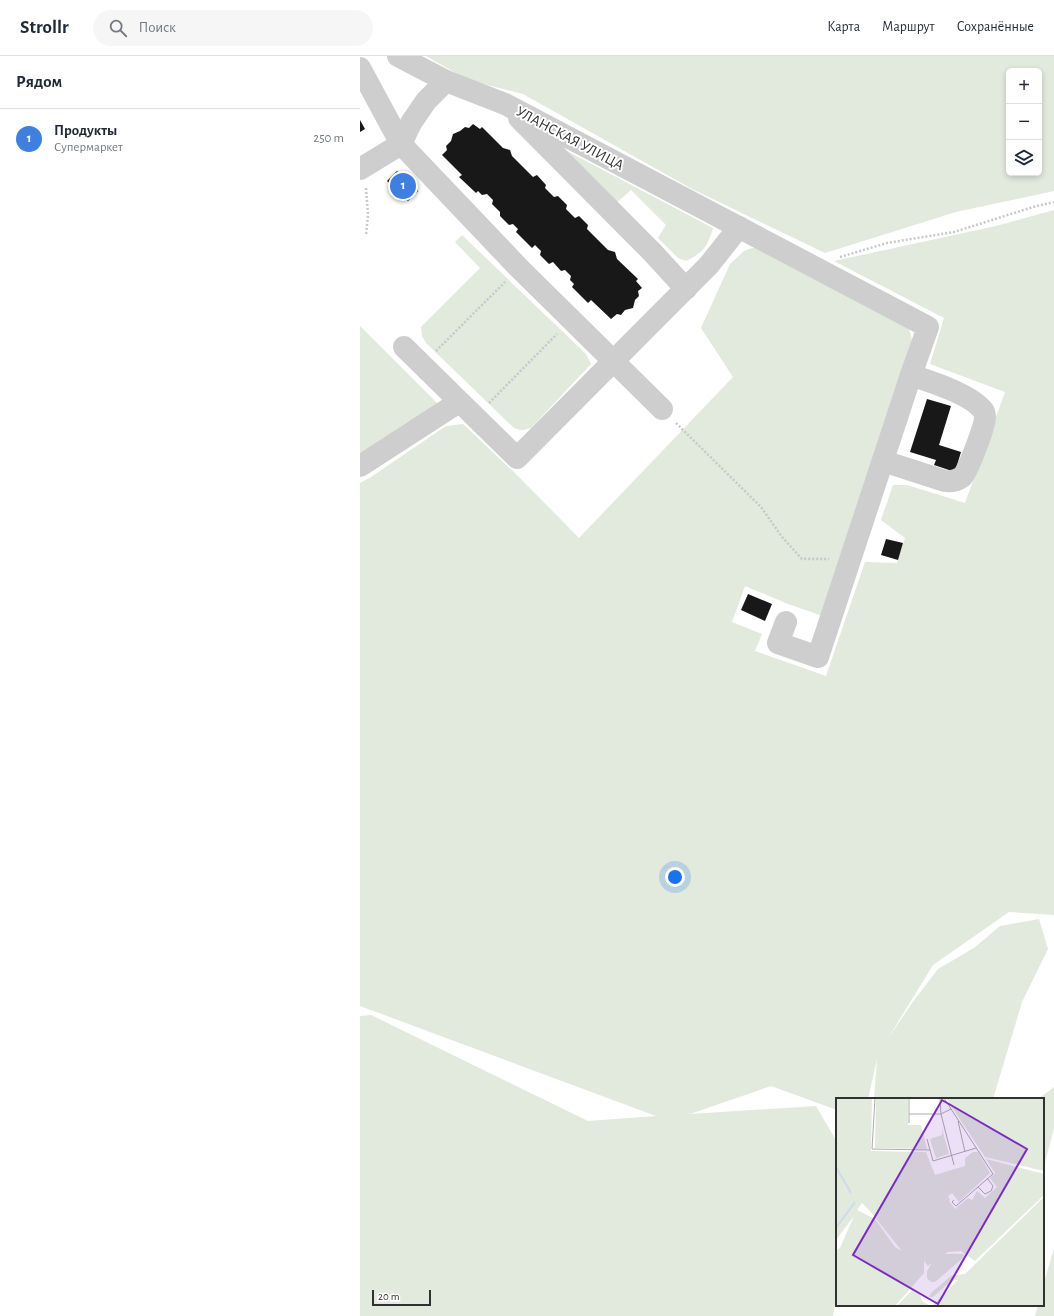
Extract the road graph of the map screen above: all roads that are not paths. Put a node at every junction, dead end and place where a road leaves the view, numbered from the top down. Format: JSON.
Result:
{"nodes":[{"id":1,"x":398,"y":56,"type":"edge"},
{"id":2,"x":360,"y":68,"type":"edge"},
{"id":3,"x":446,"y":81,"type":"junction"},
{"id":4,"x":505,"y":104,"type":"junction"},
{"id":5,"x":401,"y":144,"type":"junction"},
{"id":6,"x":363,"y":167,"type":"edge"},
{"id":7,"x":739,"y":227,"type":"junction"},
{"id":8,"x":686,"y":290,"type":"junction"},
{"id":9,"x":404,"y":347,"type":"dead end"},
{"id":10,"x":614,"y":361,"type":"junction"},
{"id":11,"x":911,"y":375,"type":"junction"},
{"id":12,"x":459,"y":402,"type":"junction"},
{"id":13,"x":662,"y":409,"type":"dead end"},
{"id":14,"x":882,"y":461,"type":"junction"},
{"id":15,"x":360,"y":466,"type":"edge"},
{"id":16,"x":786,"y":622,"type":"dead end"}],
"edges":[{"from":1,"to":3,"type":"lane","name":"УЛАНСКАЯ УЛИЦА"},
{"from":2,"to":5,"type":"lane"},
{"from":3,"to":4,"type":"lane","name":"УЛАНСКАЯ УЛИЦА"},
{"from":3,"to":5,"type":"lane"},
{"from":4,"to":7,"type":"lane","name":"УЛАНСКАЯ УЛИЦА"},
{"from":4,"to":8,"type":"lane"},
{"from":5,"to":6,"type":"lane"},
{"from":5,"to":10,"type":"lane"},
{"from":7,"to":8,"type":"lane"},
{"from":7,"to":11,"type":"lane","name":"УЛАНСКАЯ УЛИЦА"},
{"from":8,"to":10,"type":"lane"},
{"from":9,"to":12,"type":"lane"},
{"from":10,"to":12,"type":"lane"},
{"from":10,"to":13,"type":"lane"},
{"from":11,"to":14,"type":"lane"},
{"from":11,"to":14,"type":"lane"},
{"from":12,"to":15,"type":"lane"},
{"from":14,"to":16,"type":"lane"}]}
